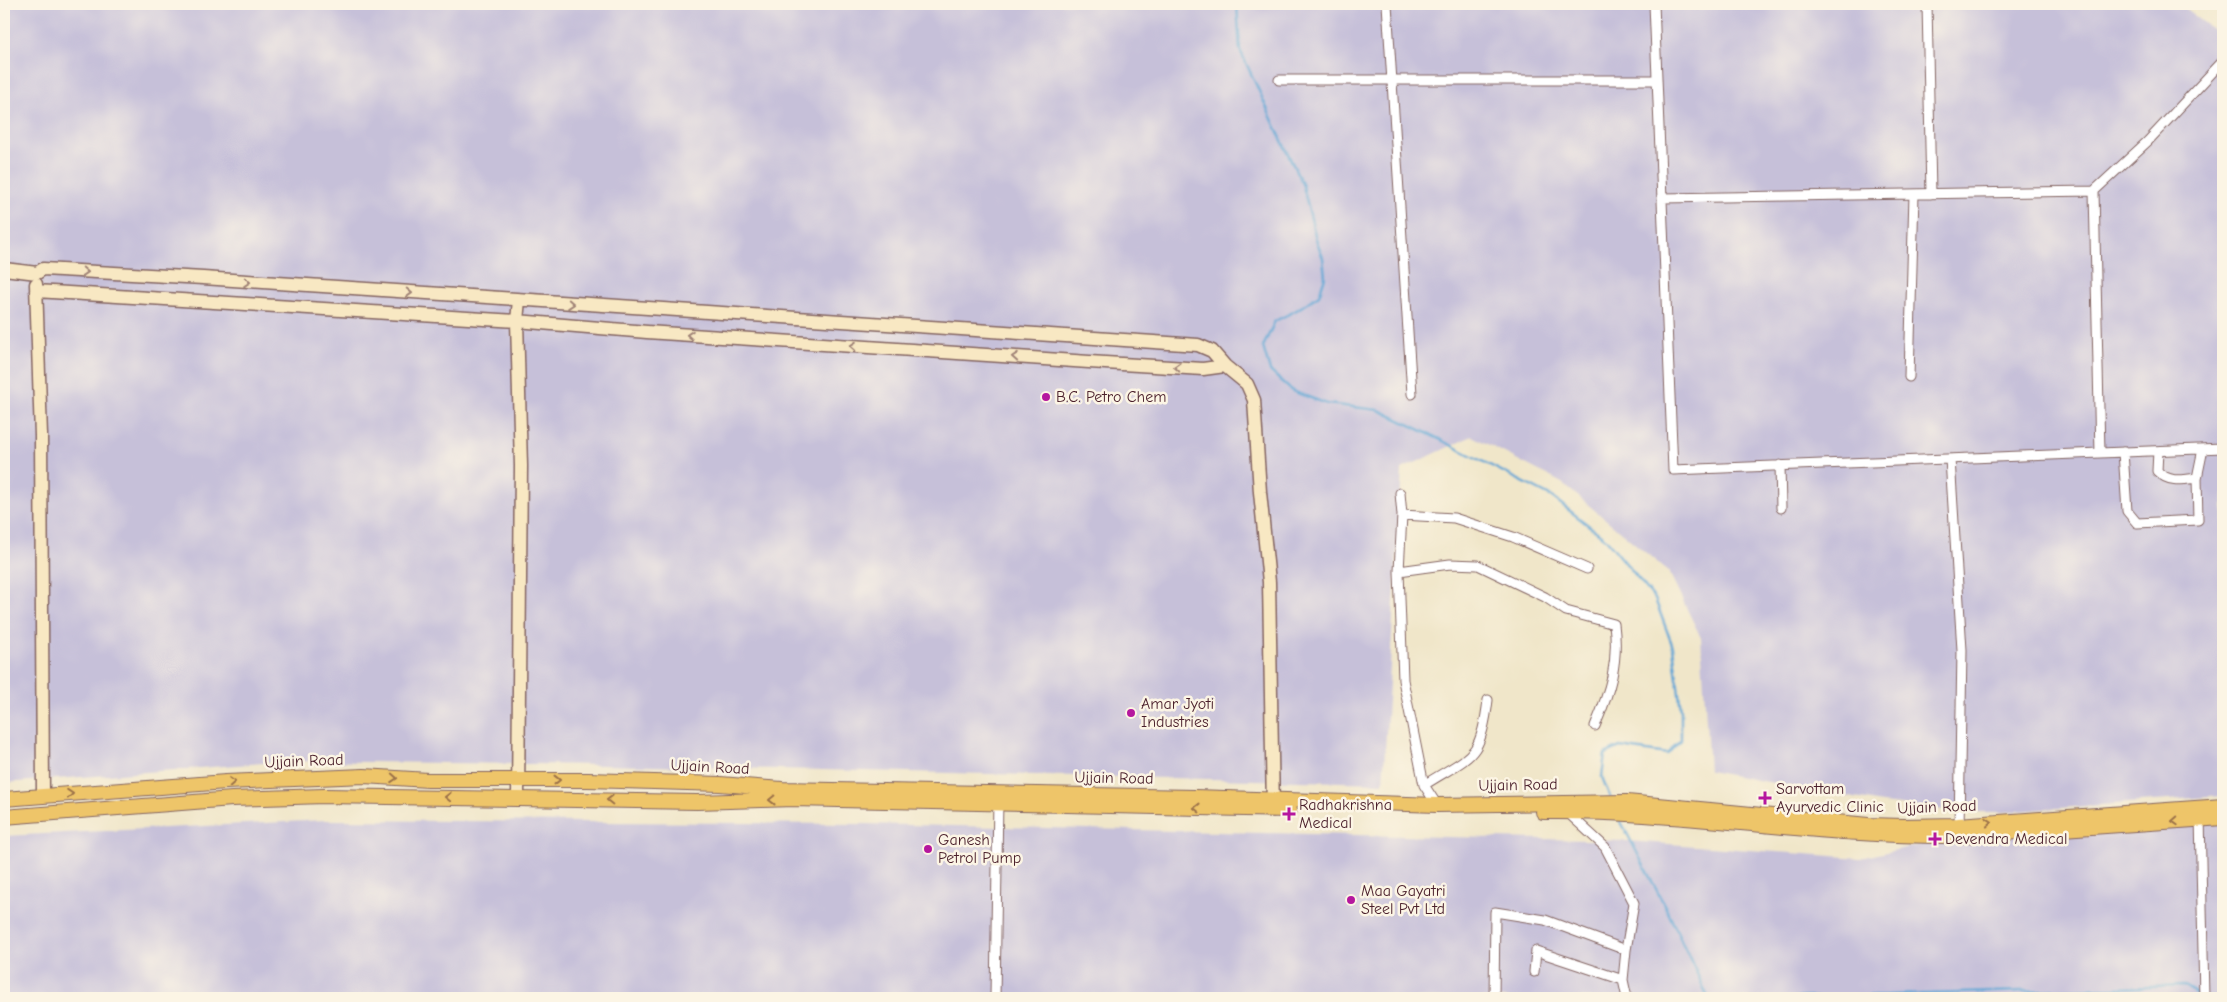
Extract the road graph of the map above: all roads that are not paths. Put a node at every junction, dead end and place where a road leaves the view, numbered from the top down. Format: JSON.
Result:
{"nodes":[{"id":1,"x":1387,"y":4,"type":"edge"},
{"id":2,"x":1654,"y":4,"type":"edge"},
{"id":3,"x":1927,"y":4,"type":"edge"},
{"id":4,"x":2223,"y":61,"type":"edge"},
{"id":5,"x":1279,"y":80,"type":"dead end"},
{"id":6,"x":1392,"y":80,"type":"junction"},
{"id":7,"x":1657,"y":80,"type":"junction"},
{"id":8,"x":2094,"y":191,"type":"junction"},
{"id":9,"x":1914,"y":194,"type":"junction"},
{"id":10,"x":1930,"y":194,"type":"junction"},
{"id":11,"x":1662,"y":198,"type":"junction"},
{"id":12,"x":4,"y":269,"type":"edge"},
{"id":13,"x":37,"y":273,"type":"junction"},
{"id":14,"x":36,"y":291,"type":"junction"},
{"id":15,"x":519,"y":300,"type":"junction"},
{"id":16,"x":517,"y":321,"type":"junction"},
{"id":17,"x":1225,"y":366,"type":"junction"},
{"id":18,"x":1909,"y":377,"type":"dead end"},
{"id":19,"x":1412,"y":394,"type":"dead end"},
{"id":20,"x":2223,"y":448,"type":"edge"},
{"id":21,"x":2203,"y":449,"type":"junction"},
{"id":22,"x":2158,"y":451,"type":"junction"},
{"id":23,"x":2123,"y":452,"type":"junction"},
{"id":24,"x":2100,"y":453,"type":"junction"},
{"id":25,"x":1950,"y":459,"type":"junction"},
{"id":26,"x":1780,"y":465,"type":"junction"},
{"id":27,"x":2197,"y":478,"type":"junction"},
{"id":28,"x":1400,"y":492,"type":"dead end"},
{"id":29,"x":1781,"y":508,"type":"dead end"},
{"id":30,"x":1402,"y":515,"type":"junction"},
{"id":31,"x":1587,"y":569,"type":"dead end"},
{"id":32,"x":1399,"y":571,"type":"junction"},
{"id":33,"x":1488,"y":700,"type":"dead end"},
{"id":34,"x":1595,"y":726,"type":"dead end"},
{"id":35,"x":518,"y":780,"type":"junction"},
{"id":36,"x":1424,"y":785,"type":"junction"},
{"id":37,"x":43,"y":796,"type":"junction"},
{"id":38,"x":518,"y":798,"type":"junction"},
{"id":39,"x":998,"y":798,"type":"junction"},
{"id":40,"x":4,"y":799,"type":"edge"},
{"id":41,"x":1272,"y":805,"type":"junction"},
{"id":42,"x":1437,"y":805,"type":"junction"},
{"id":43,"x":1596,"y":806,"type":"junction"},
{"id":44,"x":2223,"y":806,"type":"edge"},
{"id":45,"x":1567,"y":811,"type":"junction"},
{"id":46,"x":2199,"y":814,"type":"junction"},
{"id":47,"x":4,"y":817,"type":"edge"},
{"id":48,"x":2223,"y":818,"type":"edge"},
{"id":49,"x":1959,"y":830,"type":"junction"},
{"id":50,"x":1626,"y":950,"type":"junction"},
{"id":51,"x":1534,"y":972,"type":"dead end"},
{"id":52,"x":1623,"y":980,"type":"junction"},
{"id":53,"x":2204,"y":996,"type":"edge"},
{"id":54,"x":994,"y":998,"type":"edge"},
{"id":55,"x":1494,"y":998,"type":"edge"},
{"id":56,"x":1627,"y":998,"type":"edge"}],
"edges":[{"from":1,"to":6,"type":"street"},
{"from":2,"to":7,"type":"street"},
{"from":3,"to":10,"type":"street"},
{"from":4,"to":8,"type":"street"},
{"from":5,"to":6,"type":"street"},
{"from":6,"to":7,"type":"street"},
{"from":6,"to":19,"type":"street"},
{"from":7,"to":11,"type":"street"},
{"from":8,"to":10,"type":"street"},
{"from":8,"to":24,"type":"street"},
{"from":9,"to":10,"type":"street"},
{"from":9,"to":11,"type":"street"},
{"from":9,"to":18,"type":"street"},
{"from":11,"to":26,"type":"street"},
{"from":12,"to":13,"type":"street"},
{"from":13,"to":14,"type":"street"},
{"from":13,"to":15,"type":"street","one_way":true},
{"from":14,"to":16,"type":"street"},
{"from":14,"to":37,"type":"street"},
{"from":15,"to":16,"type":"street"},
{"from":15,"to":17,"type":"street","one_way":true},
{"from":17,"to":16,"type":"street","one_way":true},
{"from":16,"to":35,"type":"street"},
{"from":17,"to":41,"type":"street"},
{"from":20,"to":21,"type":"street"},
{"from":21,"to":22,"type":"street"},
{"from":21,"to":27,"type":"street"},
{"from":22,"to":23,"type":"street"},
{"from":22,"to":27,"type":"street"},
{"from":23,"to":24,"type":"street"},
{"from":23,"to":27,"type":"street"},
{"from":24,"to":25,"type":"street"},
{"from":25,"to":26,"type":"street"},
{"from":25,"to":49,"type":"street"},
{"from":26,"to":29,"type":"street"},
{"from":28,"to":30,"type":"street"},
{"from":30,"to":31,"type":"street"},
{"from":30,"to":32,"type":"street"},
{"from":32,"to":34,"type":"street"},
{"from":32,"to":36,"type":"street"},
{"from":33,"to":36,"type":"street"},
{"from":37,"to":35,"type":"main road","name":"Ujjain Road","one_way":true},
{"from":35,"to":38,"type":"street"},
{"from":35,"to":39,"type":"main road","name":"Ujjain Road","one_way":true},
{"from":36,"to":42,"type":"street"},
{"from":37,"to":40,"type":"main road","name":"Ujjain Road"},
{"from":39,"to":38,"type":"main road","name":"Ujjain Road","one_way":true},
{"from":38,"to":47,"type":"main road","name":"Ujjain Road","one_way":true},
{"from":39,"to":41,"type":"main road","name":"Ujjain Road"},
{"from":39,"to":54,"type":"street"},
{"from":41,"to":42,"type":"main road","name":"Ujjain Road"},
{"from":41,"to":45,"type":"main road","name":"Ujjain Road"},
{"from":42,"to":43,"type":"main road","name":"Ujjain Road"},
{"from":43,"to":45,"type":"main road","name":"Ujjain Road"},
{"from":43,"to":49,"type":"main road","name":"Ujjain Road"},
{"from":44,"to":46,"type":"main road","name":"Ujjain Road"},
{"from":45,"to":50,"type":"street"},
{"from":46,"to":48,"type":"main road","name":"Ujjain Road"},
{"from":46,"to":49,"type":"main road","name":"Ujjain Road"},
{"from":46,"to":53,"type":"street"},
{"from":50,"to":52,"type":"street"},
{"from":50,"to":55,"type":"street"},
{"from":51,"to":52,"type":"street"},
{"from":52,"to":56,"type":"street"}]}
